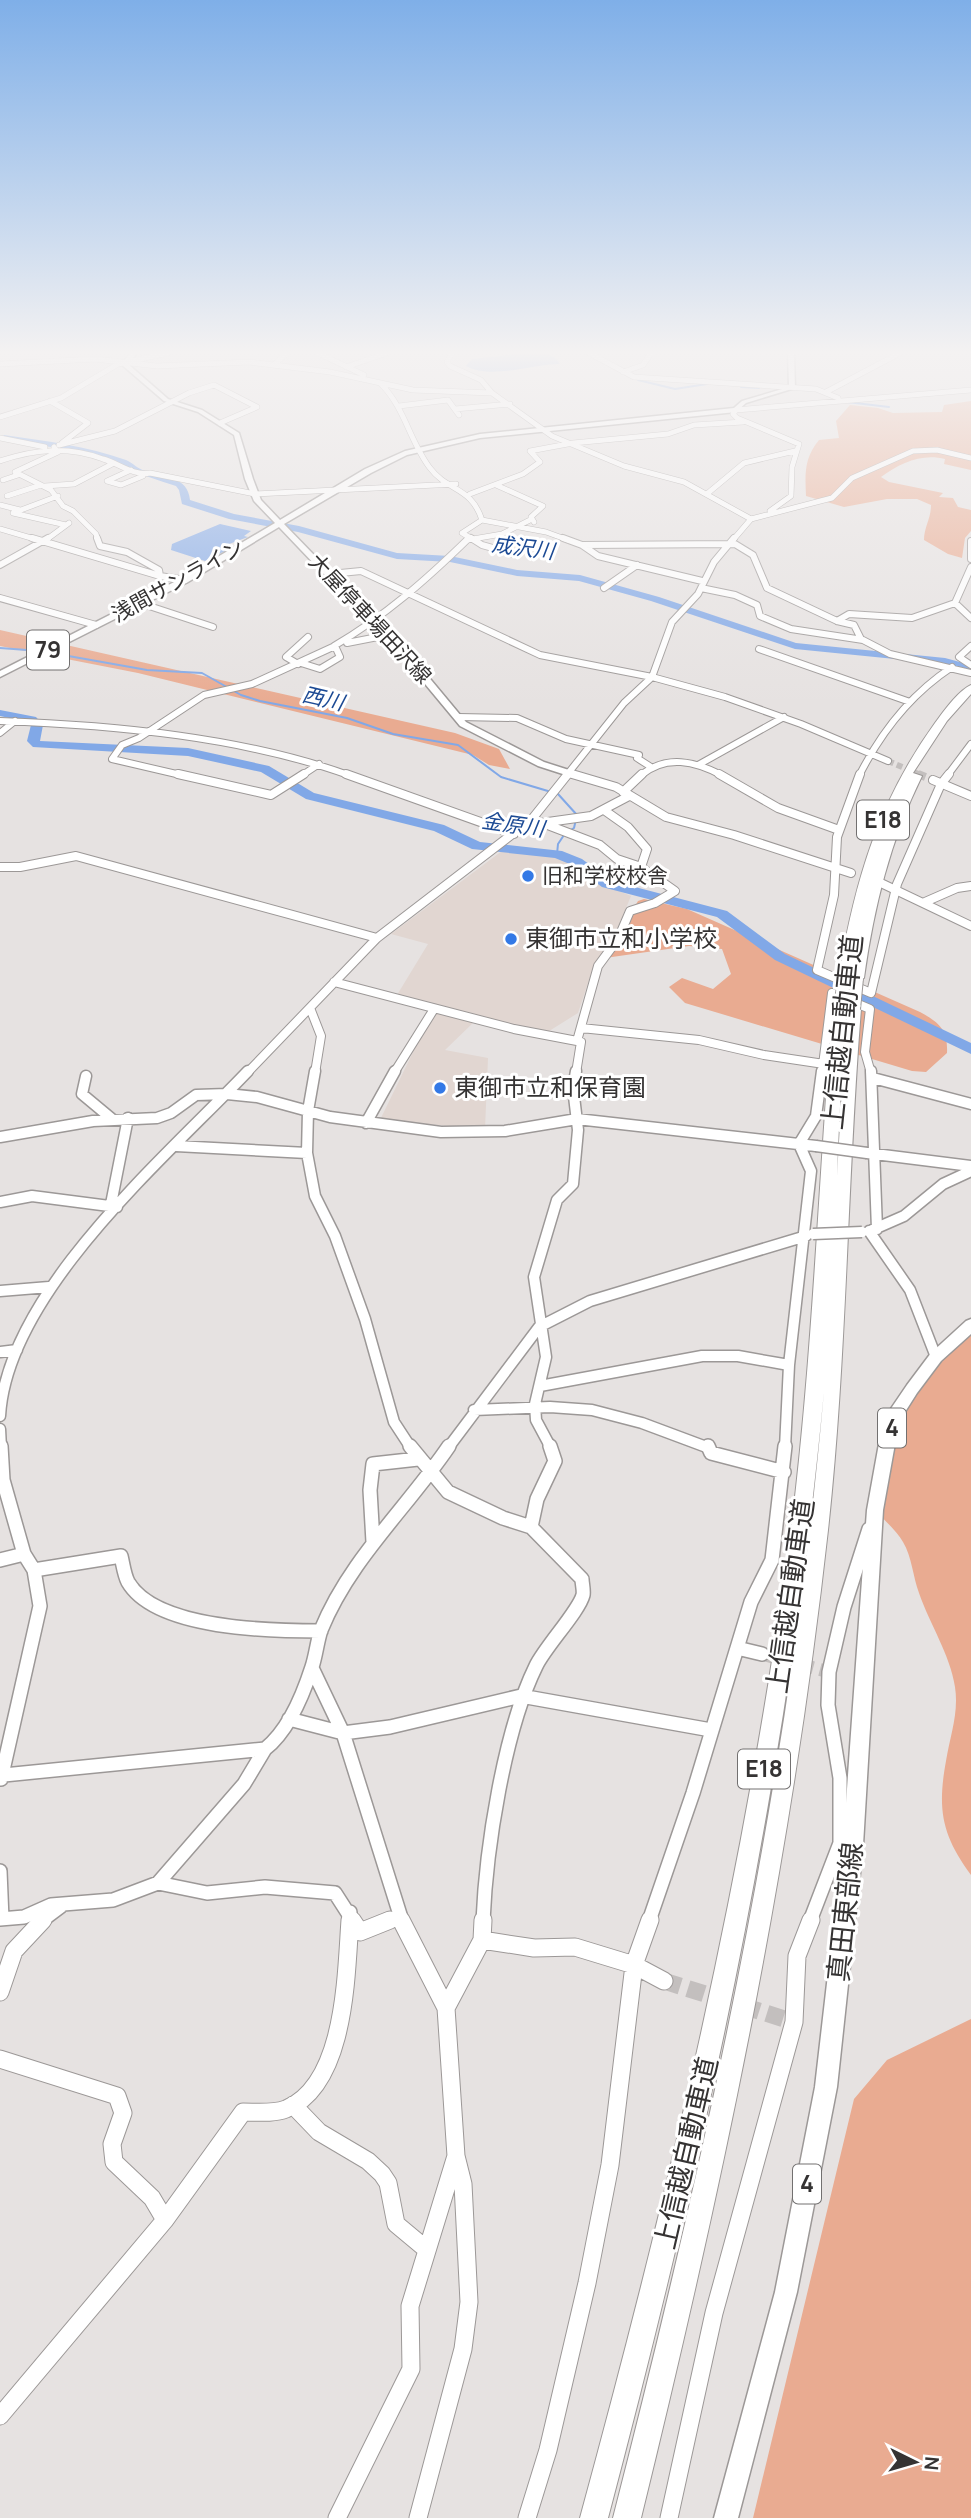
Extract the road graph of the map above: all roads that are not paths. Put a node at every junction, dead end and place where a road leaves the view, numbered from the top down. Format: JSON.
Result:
{"nodes":[{"id":1,"x":18,"y":471,"type":"edge"},
{"id":2,"x":100,"y":471,"type":"edge"},
{"id":3,"x":130,"y":471,"type":"edge"},
{"id":4,"x":132,"y":471,"type":"edge"},
{"id":5,"x":246,"y":471,"type":"edge"},
{"id":6,"x":369,"y":471,"type":"edge"},
{"id":7,"x":431,"y":471,"type":"edge"},
{"id":8,"x":530,"y":471,"type":"edge"},
{"id":9,"x":642,"y":471,"type":"edge"},
{"id":10,"x":735,"y":471,"type":"edge"},
{"id":11,"x":793,"y":471,"type":"edge"},
{"id":12,"x":869,"y":471,"type":"edge"},
{"id":13,"x":18,"y":475,"type":"junction"},
{"id":14,"x":143,"y":475,"type":"junction"},
{"id":15,"x":3,"y":480,"type":"dead end"},
{"id":16,"x":165,"y":480,"type":"dead end"},
{"id":17,"x":456,"y":484,"type":"junction"},
{"id":18,"x":496,"y":485,"type":"junction"},
{"id":19,"x":43,"y":486,"type":"junction"},
{"id":20,"x":334,"y":491,"type":"junction"},
{"id":21,"x":708,"y":493,"type":"junction"},
{"id":22,"x":255,"y":494,"type":"junction"},
{"id":23,"x":470,"y":494,"type":"junction"},
{"id":24,"x":8,"y":496,"type":"dead end"},
{"id":25,"x":58,"y":496,"type":"junction"},
{"id":26,"x":0,"y":505,"type":"edge"},
{"id":27,"x":20,"y":510,"type":"junction"},
{"id":28,"x":78,"y":518,"type":"junction"},
{"id":29,"x":532,"y":519,"type":"junction"},
{"id":30,"x":755,"y":519,"type":"junction"},
{"id":31,"x":482,"y":520,"type":"junction"},
{"id":32,"x":66,"y":525,"type":"junction"},
{"id":33,"x":279,"y":526,"type":"junction"},
{"id":34,"x":514,"y":527,"type":"junction"},
{"id":35,"x":0,"y":529,"type":"edge"},
{"id":36,"x":546,"y":532,"type":"junction"},
{"id":37,"x":469,"y":538,"type":"junction"},
{"id":38,"x":43,"y":542,"type":"junction"},
{"id":39,"x":733,"y":543,"type":"junction"},
{"id":40,"x":582,"y":545,"type":"junction"},
{"id":41,"x":971,"y":545,"type":"edge"},
{"id":42,"x":523,"y":548,"type":"dead end"},
{"id":43,"x":971,"y":559,"type":"edge"},
{"id":44,"x":0,"y":565,"type":"edge"},
{"id":45,"x":637,"y":565,"type":"junction"},
{"id":46,"x":971,"y":568,"type":"edge"},
{"id":47,"x":330,"y":574,"type":"junction"},
{"id":48,"x":160,"y":576,"type":"junction"},
{"id":49,"x":184,"y":580,"type":"junction"},
{"id":50,"x":701,"y":584,"type":"junction"},
{"id":51,"x":606,"y":587,"type":"dead end"},
{"id":52,"x":408,"y":594,"type":"junction"},
{"id":53,"x":0,"y":598,"type":"edge"},
{"id":54,"x":140,"y":603,"type":"junction"},
{"id":55,"x":955,"y":603,"type":"junction"},
{"id":56,"x":971,"y":618,"type":"edge"},
{"id":57,"x":837,"y":621,"type":"junction"},
{"id":58,"x":375,"y":622,"type":"junction"},
{"id":59,"x":96,"y":625,"type":"junction"},
{"id":60,"x":213,"y":627,"type":"dead end"},
{"id":61,"x":387,"y":635,"type":"junction"},
{"id":62,"x":308,"y":637,"type":"dead end"},
{"id":63,"x":861,"y":639,"type":"junction"},
{"id":64,"x":334,"y":646,"type":"junction"},
{"id":65,"x":971,"y":646,"type":"edge"},
{"id":66,"x":760,"y":649,"type":"dead end"},
{"id":67,"x":299,"y":663,"type":"junction"},
{"id":68,"x":971,"y":664,"type":"edge"},
{"id":69,"x":952,"y":667,"type":"junction"},
{"id":70,"x":0,"y":674,"type":"edge"},
{"id":71,"x":971,"y":674,"type":"edge"},
{"id":72,"x":652,"y":677,"type":"junction"},
{"id":73,"x":971,"y":688,"type":"edge"},
{"id":74,"x":971,"y":701,"type":"edge"},
{"id":75,"x":909,"y":702,"type":"junction"},
{"id":76,"x":458,"y":716,"type":"junction"},
{"id":77,"x":784,"y":718,"type":"junction"},
{"id":78,"x":0,"y":721,"type":"edge"},
{"id":79,"x":15,"y":721,"type":"junction"},
{"id":80,"x":0,"y":733,"type":"edge"},
{"id":81,"x":143,"y":733,"type":"junction"},
{"id":82,"x":971,"y":744,"type":"edge"},
{"id":83,"x":589,"y":746,"type":"junction"},
{"id":84,"x":873,"y":755,"type":"junction"},
{"id":85,"x":888,"y":761,"type":"tunnel mouth"},
{"id":86,"x":319,"y":764,"type":"junction"},
{"id":87,"x":698,"y":765,"type":"junction"},
{"id":88,"x":651,"y":767,"type":"junction"},
{"id":89,"x":569,"y":773,"type":"junction"},
{"id":90,"x":937,"y":782,"type":"junction"},
{"id":91,"x":626,"y":794,"type":"junction"},
{"id":92,"x":971,"y":796,"type":"edge"},
{"id":93,"x":604,"y":810,"type":"junction"},
{"id":94,"x":531,"y":819,"type":"junction"},
{"id":95,"x":545,"y":822,"type":"junction"},
{"id":96,"x":839,"y":830,"type":"junction"},
{"id":97,"x":514,"y":834,"type":"junction"},
{"id":98,"x":0,"y":867,"type":"edge"},
{"id":99,"x":641,"y":867,"type":"junction"},
{"id":100,"x":837,"y":868,"type":"junction"},
{"id":101,"x":851,"y":873,"type":"dead end"},
{"id":102,"x":883,"y":884,"type":"dead end"},
{"id":103,"x":971,"y":886,"type":"edge"},
{"id":104,"x":895,"y":888,"type":"junction"},
{"id":105,"x":925,"y":902,"type":"junction"},
{"id":106,"x":971,"y":926,"type":"edge"},
{"id":107,"x":377,"y":937,"type":"junction"},
{"id":108,"x":851,"y":976,"type":"junction"},
{"id":109,"x":334,"y":982,"type":"junction"},
{"id":110,"x":847,"y":1007,"type":"junction"},
{"id":111,"x":310,"y":1008,"type":"junction"},
{"id":112,"x":434,"y":1009,"type":"junction"},
{"id":113,"x":581,"y":1028,"type":"junction"},
{"id":114,"x":577,"y":1041,"type":"junction"},
{"id":115,"x":824,"y":1064,"type":"junction"},
{"id":116,"x":86,"y":1076,"type":"dead end"},
{"id":117,"x":873,"y":1078,"type":"junction"},
{"id":118,"x":227,"y":1094,"type":"junction"},
{"id":119,"x":971,"y":1104,"type":"edge"},
{"id":120,"x":308,"y":1111,"type":"junction"},
{"id":121,"x":128,"y":1118,"type":"junction"},
{"id":122,"x":112,"y":1119,"type":"junction"},
{"id":123,"x":577,"y":1119,"type":"junction"},
{"id":124,"x":366,"y":1123,"type":"junction"},
{"id":125,"x":0,"y":1137,"type":"edge"},
{"id":126,"x":799,"y":1144,"type":"junction"},
{"id":127,"x":176,"y":1146,"type":"junction"},
{"id":128,"x":307,"y":1153,"type":"junction"},
{"id":129,"x":871,"y":1154,"type":"junction"},
{"id":130,"x":971,"y":1169,"type":"edge"},
{"id":131,"x":0,"y":1202,"type":"edge"},
{"id":132,"x":114,"y":1205,"type":"junction"},
{"id":133,"x":870,"y":1231,"type":"junction"},
{"id":134,"x":808,"y":1236,"type":"junction"},
{"id":135,"x":48,"y":1287,"type":"junction"},
{"id":136,"x":0,"y":1292,"type":"edge"},
{"id":137,"x":971,"y":1325,"type":"edge"},
{"id":138,"x":539,"y":1327,"type":"junction"},
{"id":139,"x":17,"y":1350,"type":"junction"},
{"id":140,"x":0,"y":1352,"type":"edge"},
{"id":141,"x":936,"y":1357,"type":"junction"},
{"id":142,"x":789,"y":1365,"type":"junction"},
{"id":143,"x":540,"y":1386,"type":"junction"},
{"id":144,"x":535,"y":1405,"type":"junction"},
{"id":145,"x":474,"y":1410,"type":"junction"},
{"id":146,"x":0,"y":1416,"type":"edge"},
{"id":147,"x":0,"y":1429,"type":"edge"},
{"id":148,"x":418,"y":1460,"type":"junction"},
{"id":149,"x":784,"y":1472,"type":"junction"},
{"id":150,"x":430,"y":1475,"type":"junction"},
{"id":151,"x":876,"y":1510,"type":"junction"},
{"id":152,"x":531,"y":1527,"type":"junction"},
{"id":153,"x":373,"y":1542,"type":"junction"},
{"id":154,"x":24,"y":1553,"type":"junction"},
{"id":155,"x":0,"y":1560,"type":"edge"},
{"id":156,"x":34,"y":1570,"type":"junction"},
{"id":157,"x":321,"y":1631,"type":"junction"},
{"id":158,"x":737,"y":1648,"type":"junction"},
{"id":159,"x":762,"y":1654,"type":"tunnel mouth"},
{"id":160,"x":312,"y":1668,"type":"junction"},
{"id":161,"x":521,"y":1696,"type":"junction"},
{"id":162,"x":289,"y":1719,"type":"junction"},
{"id":163,"x":710,"y":1730,"type":"junction"},
{"id":164,"x":343,"y":1733,"type":"junction"},
{"id":165,"x":265,"y":1749,"type":"junction"},
{"id":166,"x":2,"y":1778,"type":"edge"},
{"id":167,"x":847,"y":1844,"type":"junction"},
{"id":168,"x":0,"y":1871,"type":"edge"},
{"id":169,"x":158,"y":1883,"type":"junction"},
{"id":170,"x":64,"y":1905,"type":"junction"},
{"id":171,"x":350,"y":1912,"type":"junction"},
{"id":172,"x":399,"y":1916,"type":"junction"},
{"id":173,"x":1,"y":1919,"type":"edge"},
{"id":174,"x":482,"y":1940,"type":"junction"},
{"id":175,"x":634,"y":1965,"type":"junction"},
{"id":176,"x":664,"y":1981,"type":"tunnel mouth"},
{"id":177,"x":0,"y":1992,"type":"edge"},
{"id":178,"x":446,"y":2008,"type":"junction"},
{"id":179,"x":0,"y":2059,"type":"edge"},
{"id":180,"x":293,"y":2105,"type":"junction"},
{"id":181,"x":456,"y":2156,"type":"junction"},
{"id":182,"x":165,"y":2220,"type":"junction"},
{"id":183,"x":426,"y":2249,"type":"junction"},
{"id":184,"x":0,"y":2416,"type":"edge"},
{"id":185,"x":337,"y":2518,"type":"edge"},
{"id":186,"x":418,"y":2518,"type":"edge"},
{"id":187,"x":527,"y":2518,"type":"edge"},
{"id":188,"x":594,"y":2518,"type":"edge"},
{"id":189,"x":627,"y":2518,"type":"edge"},
{"id":190,"x":669,"y":2518,"type":"edge"},
{"id":191,"x":726,"y":2518,"type":"edge"}],
"edges":[{"from":1,"to":13,"type":"street"},
{"from":2,"to":19,"type":"street"},
{"from":3,"to":14,"type":"street"},
{"from":4,"to":14,"type":"street"},
{"from":5,"to":22,"type":"main road","name":"大屋停車場田沢線"},
{"from":6,"to":20,"type":"main road","name":"浅間サンライン","number":"79"},
{"from":7,"to":17,"type":"street"},
{"from":8,"to":18,"type":"street"},
{"from":9,"to":21,"type":"street"},
{"from":10,"to":21,"type":"street"},
{"from":11,"to":30,"type":"street"},
{"from":12,"to":30,"type":"street"},
{"from":13,"to":15,"type":"street"},
{"from":13,"to":19,"type":"street"},
{"from":14,"to":16,"type":"street"},
{"from":14,"to":22,"type":"street"},
{"from":17,"to":20,"type":"street"},
{"from":17,"to":23,"type":"street"},
{"from":18,"to":23,"type":"street"},
{"from":18,"to":29,"type":"street"},
{"from":19,"to":24,"type":"street"},
{"from":19,"to":25,"type":"street"},
{"from":20,"to":22,"type":"street"},
{"from":20,"to":33,"type":"main road","name":"浅間サンライン","number":"79"},
{"from":21,"to":30,"type":"street"},
{"from":22,"to":33,"type":"main road","name":"大屋停車場田沢線"},
{"from":23,"to":31,"type":"street"},
{"from":25,"to":27,"type":"street"},
{"from":25,"to":28,"type":"street"},
{"from":26,"to":27,"type":"street"},
{"from":27,"to":32,"type":"street"},
{"from":28,"to":32,"type":"street"},
{"from":28,"to":48,"type":"street"},
{"from":29,"to":34,"type":"street"},
{"from":29,"to":36,"type":"street"},
{"from":30,"to":39,"type":"street"},
{"from":31,"to":34,"type":"street"},
{"from":31,"to":37,"type":"street"},
{"from":32,"to":38,"type":"street"},
{"from":33,"to":47,"type":"main road","name":"大屋停車場田沢線"},
{"from":33,"to":49,"type":"main road","name":"浅間サンライン","number":"79"},
{"from":34,"to":36,"type":"street"},
{"from":34,"to":37,"type":"street"},
{"from":35,"to":38,"type":"street"},
{"from":36,"to":40,"type":"street"},
{"from":37,"to":42,"type":"street"},
{"from":37,"to":52,"type":"street"},
{"from":38,"to":44,"type":"street"},
{"from":38,"to":48,"type":"street"},
{"from":39,"to":40,"type":"street"},
{"from":39,"to":50,"type":"street"},
{"from":39,"to":57,"type":"street"},
{"from":40,"to":45,"type":"street"},
{"from":41,"to":43,"type":"street"},
{"from":45,"to":50,"type":"street"},
{"from":45,"to":51,"type":"street"},
{"from":46,"to":55,"type":"street"},
{"from":47,"to":52,"type":"street"},
{"from":47,"to":58,"type":"main road","name":"大屋停車場田沢線"},
{"from":48,"to":49,"type":"street"},
{"from":49,"to":54,"type":"main road","name":"浅間サンライン","number":"79"},
{"from":50,"to":63,"type":"street"},
{"from":50,"to":72,"type":"street"},
{"from":52,"to":58,"type":"street"},
{"from":52,"to":72,"type":"street"},
{"from":53,"to":59,"type":"street"},
{"from":54,"to":59,"type":"main road","name":"浅間サンライン","number":"79"},
{"from":54,"to":60,"type":"street"},
{"from":55,"to":56,"type":"street"},
{"from":55,"to":57,"type":"street"},
{"from":57,"to":63,"type":"street"},
{"from":58,"to":61,"type":"main road","name":"大屋停車場田沢線"},
{"from":58,"to":64,"type":"street"},
{"from":59,"to":70,"type":"main road","name":"浅間サンライン","number":"79"},
{"from":61,"to":64,"type":"street"},
{"from":61,"to":76,"type":"main road","name":"大屋停車場田沢線"},
{"from":62,"to":67,"type":"street"},
{"from":63,"to":69,"type":"street"},
{"from":64,"to":67,"type":"street"},
{"from":64,"to":67,"type":"street"},
{"from":65,"to":68,"type":"street"},
{"from":66,"to":75,"type":"street"},
{"from":67,"to":81,"type":"street"},
{"from":69,"to":71,"type":"street"},
{"from":69,"to":75,"type":"street"},
{"from":72,"to":77,"type":"street"},
{"from":72,"to":83,"type":"street"},
{"from":73,"to":108,"type":"highway","name":"上信越自動車道","number":"E18"},
{"from":74,"to":108,"type":"highway","name":"上信越自動車道","number":"E18"},
{"from":75,"to":84,"type":"street"},
{"from":76,"to":83,"type":"street"},
{"from":76,"to":89,"type":"main road","name":"大屋停車場田沢線"},
{"from":77,"to":84,"type":"street"},
{"from":77,"to":87,"type":"street"},
{"from":78,"to":79,"type":"street"},
{"from":79,"to":80,"type":"street"},
{"from":79,"to":81,"type":"street"},
{"from":81,"to":86,"type":"street"},
{"from":81,"to":86,"type":"street"},
{"from":82,"to":90,"type":"street"},
{"from":83,"to":88,"type":"street"},
{"from":83,"to":89,"type":"street"},
{"from":84,"to":85,"type":"street"},
{"from":84,"to":96,"type":"street"},
{"from":86,"to":97,"type":"street"},
{"from":87,"to":88,"type":"street"},
{"from":87,"to":96,"type":"street"},
{"from":88,"to":91,"type":"street"},
{"from":89,"to":91,"type":"street"},
{"from":89,"to":94,"type":"street"},
{"from":90,"to":92,"type":"street"},
{"from":90,"to":104,"type":"street"},
{"from":91,"to":93,"type":"street"},
{"from":91,"to":100,"type":"street"},
{"from":93,"to":95,"type":"street"},
{"from":93,"to":99,"type":"street"},
{"from":94,"to":95,"type":"street"},
{"from":94,"to":97,"type":"street"},
{"from":95,"to":99,"type":"street"},
{"from":96,"to":100,"type":"street"},
{"from":97,"to":107,"type":"street"},
{"from":98,"to":107,"type":"street"},
{"from":99,"to":113,"type":"street"},
{"from":100,"to":101,"type":"street"},
{"from":100,"to":104,"type":"street"},
{"from":102,"to":104,"type":"street"},
{"from":103,"to":105,"type":"street"},
{"from":104,"to":105,"type":"street"},
{"from":105,"to":106,"type":"street"},
{"from":107,"to":109,"type":"street"},
{"from":108,"to":110,"type":"highway","name":"上信越自動車道","number":"E18","bridge":true},
{"from":109,"to":111,"type":"street"},
{"from":109,"to":112,"type":"street"},
{"from":110,"to":188,"type":"highway","name":"上信越自動車道","number":"E18"},
{"from":110,"to":189,"type":"highway","name":"上信越自動車道","number":"E18"},
{"from":111,"to":118,"type":"street"},
{"from":111,"to":120,"type":"street"},
{"from":112,"to":114,"type":"street"},
{"from":112,"to":124,"type":"street"},
{"from":113,"to":114,"type":"street"},
{"from":113,"to":115,"type":"street"},
{"from":114,"to":123,"type":"street"},
{"from":115,"to":117,"type":"street"},
{"from":115,"to":126,"type":"street"},
{"from":116,"to":122,"type":"street"},
{"from":117,"to":119,"type":"street"},
{"from":117,"to":129,"type":"street"},
{"from":118,"to":120,"type":"street"},
{"from":118,"to":121,"type":"street"},
{"from":118,"to":127,"type":"street"},
{"from":120,"to":124,"type":"street"},
{"from":120,"to":128,"type":"street"},
{"from":121,"to":122,"type":"street"},
{"from":121,"to":132,"type":"street"},
{"from":122,"to":125,"type":"street"},
{"from":123,"to":124,"type":"street"},
{"from":123,"to":126,"type":"street"},
{"from":123,"to":138,"type":"street"},
{"from":126,"to":129,"type":"street","bridge":true},
{"from":126,"to":134,"type":"street"},
{"from":127,"to":128,"type":"street"},
{"from":127,"to":132,"type":"street"},
{"from":128,"to":148,"type":"street"},
{"from":129,"to":130,"type":"street"},
{"from":129,"to":133,"type":"street"},
{"from":130,"to":133,"type":"street"},
{"from":131,"to":132,"type":"street"},
{"from":132,"to":135,"type":"street"},
{"from":133,"to":134,"type":"street","bridge":true},
{"from":133,"to":141,"type":"street"},
{"from":134,"to":138,"type":"street"},
{"from":134,"to":142,"type":"street"},
{"from":135,"to":136,"type":"street"},
{"from":135,"to":139,"type":"street"},
{"from":137,"to":141,"type":"main road","name":"真田東部線","number":"4"},
{"from":138,"to":143,"type":"street"},
{"from":138,"to":145,"type":"street"},
{"from":139,"to":140,"type":"street"},
{"from":139,"to":146,"type":"street"},
{"from":141,"to":151,"type":"main road","name":"真田東部線","number":"4"},
{"from":142,"to":143,"type":"street"},
{"from":142,"to":149,"type":"street"},
{"from":143,"to":144,"type":"street"},
{"from":144,"to":145,"type":"street"},
{"from":144,"to":149,"type":"street"},
{"from":144,"to":152,"type":"street"},
{"from":145,"to":150,"type":"street"},
{"from":147,"to":154,"type":"street"},
{"from":148,"to":150,"type":"street"},
{"from":148,"to":153,"type":"street"},
{"from":149,"to":158,"type":"street"},
{"from":150,"to":152,"type":"street"},
{"from":150,"to":153,"type":"street"},
{"from":151,"to":167,"type":"main road","name":"真田東部線","number":"4"},
{"from":151,"to":167,"type":"street"},
{"from":152,"to":161,"type":"street"},
{"from":153,"to":157,"type":"street"},
{"from":154,"to":155,"type":"street"},
{"from":154,"to":156,"type":"street"},
{"from":156,"to":157,"type":"street"},
{"from":156,"to":166,"type":"street"},
{"from":157,"to":160,"type":"street"},
{"from":158,"to":159,"type":"street"},
{"from":158,"to":163,"type":"street"},
{"from":160,"to":162,"type":"street"},
{"from":160,"to":164,"type":"street"},
{"from":161,"to":163,"type":"street"},
{"from":161,"to":164,"type":"street"},
{"from":161,"to":174,"type":"street"},
{"from":162,"to":164,"type":"street"},
{"from":162,"to":165,"type":"street"},
{"from":163,"to":175,"type":"street"},
{"from":164,"to":172,"type":"street"},
{"from":165,"to":166,"type":"street"},
{"from":165,"to":169,"type":"street"},
{"from":167,"to":190,"type":"street"},
{"from":167,"to":191,"type":"main road","name":"真田東部線","number":"4"},
{"from":168,"to":173,"type":"street"},
{"from":169,"to":170,"type":"street"},
{"from":169,"to":171,"type":"street"},
{"from":170,"to":173,"type":"street"},
{"from":170,"to":177,"type":"street"},
{"from":171,"to":172,"type":"street"},
{"from":171,"to":180,"type":"street"},
{"from":172,"to":178,"type":"street"},
{"from":174,"to":175,"type":"street"},
{"from":174,"to":178,"type":"street"},
{"from":175,"to":176,"type":"street"},
{"from":175,"to":187,"type":"street"},
{"from":178,"to":181,"type":"street"},
{"from":179,"to":182,"type":"street"},
{"from":180,"to":182,"type":"street"},
{"from":180,"to":183,"type":"street"},
{"from":181,"to":183,"type":"street"},
{"from":181,"to":186,"type":"street"},
{"from":182,"to":184,"type":"street"},
{"from":183,"to":185,"type":"street"}]}
